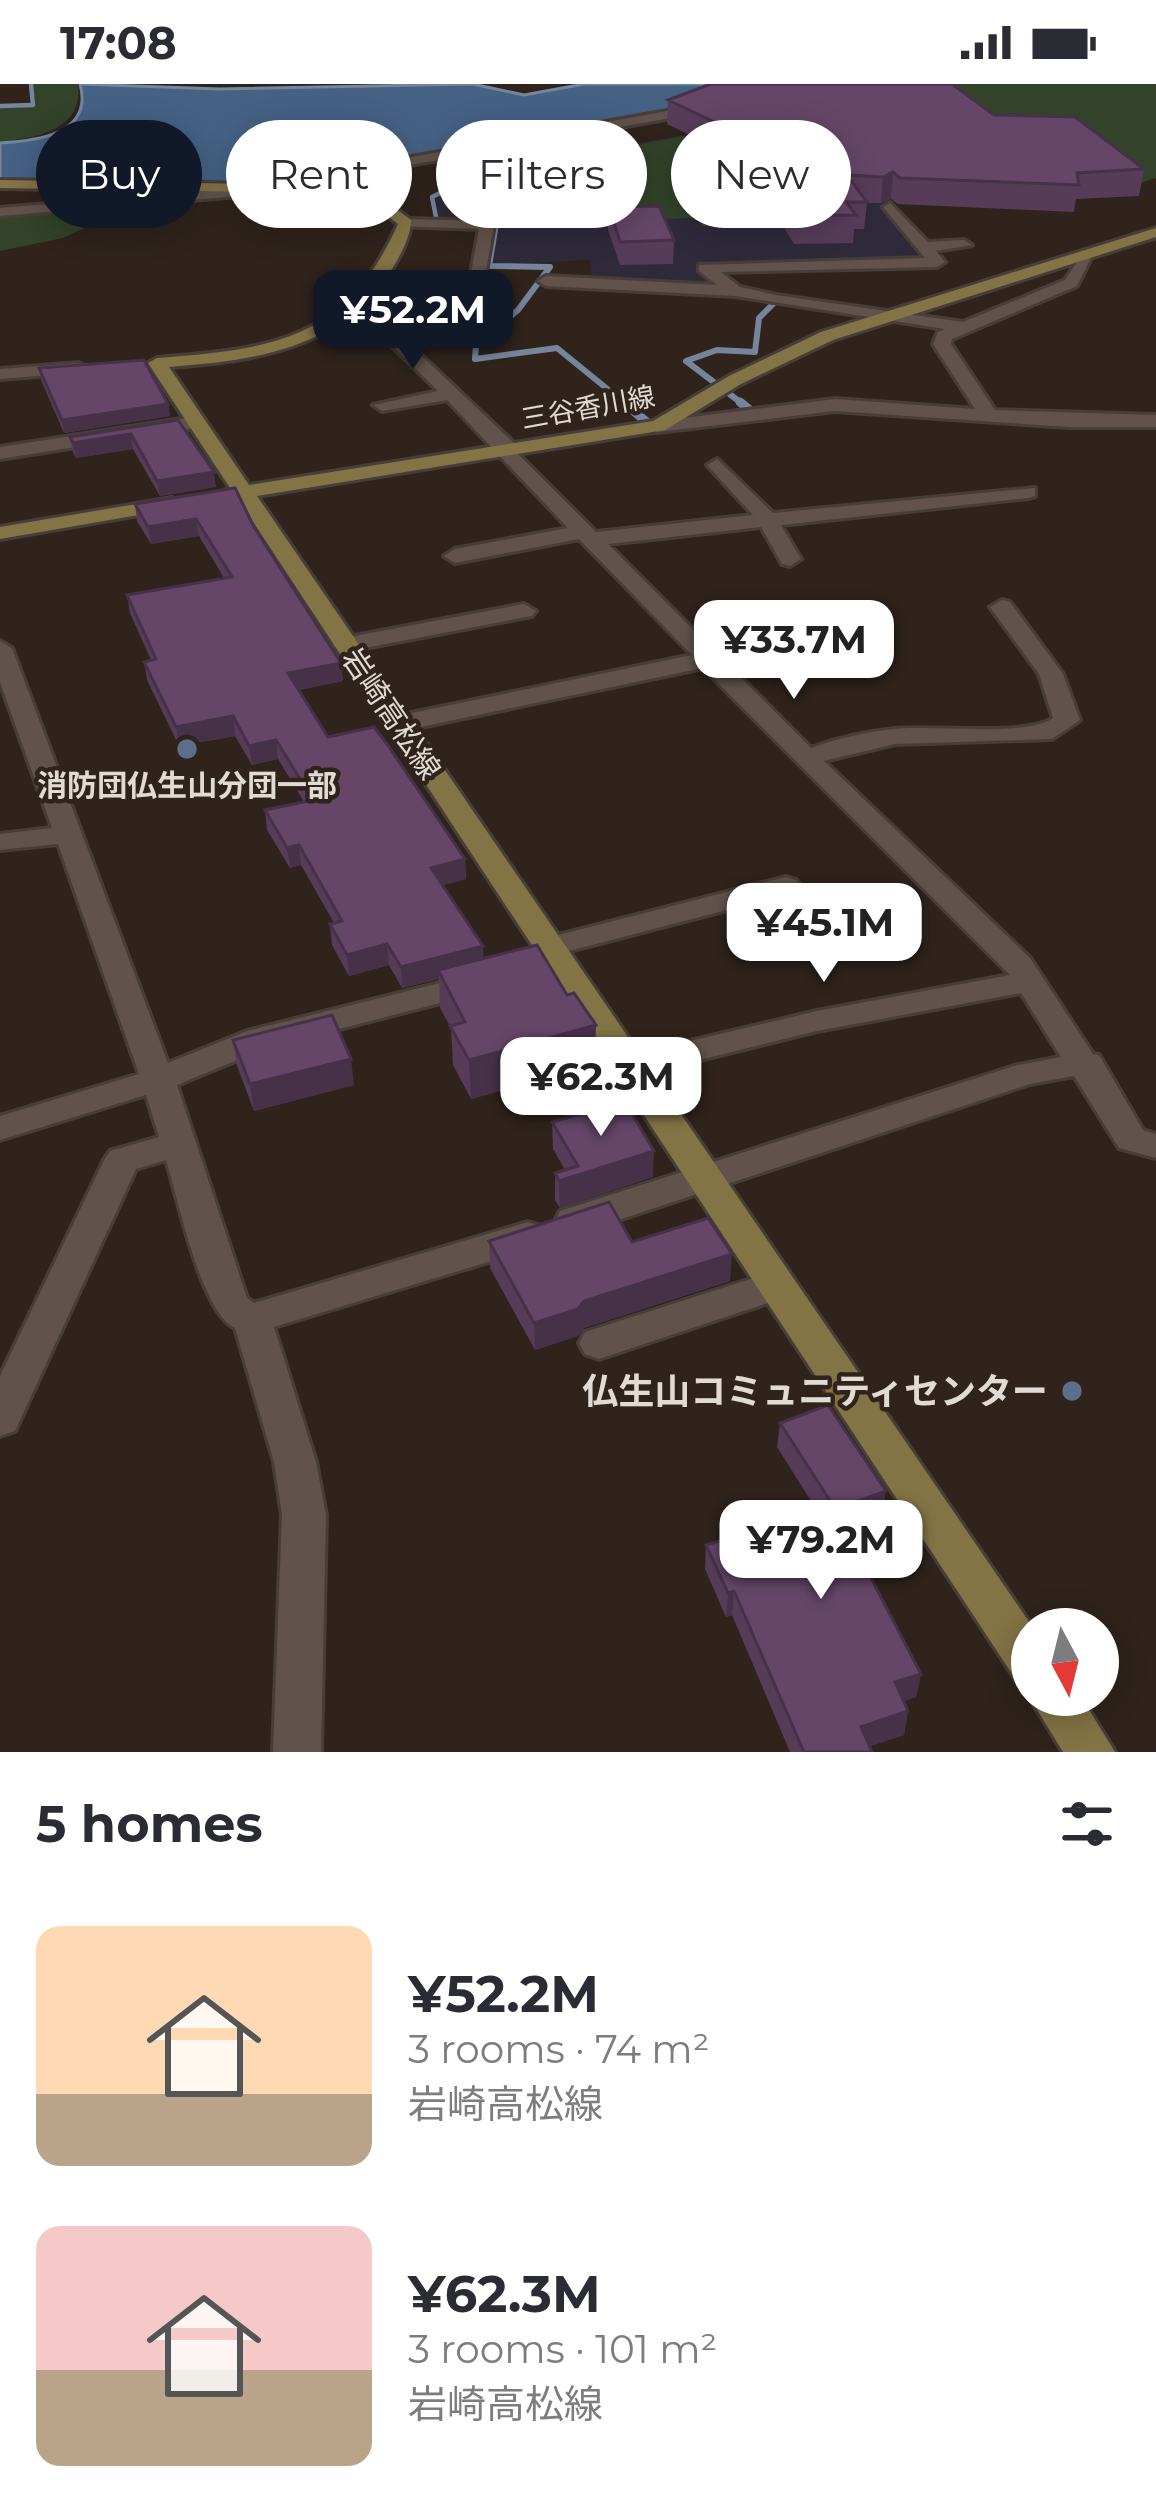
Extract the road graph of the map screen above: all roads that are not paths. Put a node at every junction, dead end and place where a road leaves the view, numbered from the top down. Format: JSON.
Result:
{"nodes":[{"id":1,"x":752,"y":84,"type":"edge"},
{"id":2,"x":412,"y":161,"type":"edge"},
{"id":3,"x":0,"y":184,"type":"edge"},
{"id":4,"x":226,"y":188,"type":"edge"},
{"id":5,"x":226,"y":191,"type":"edge"},
{"id":6,"x":890,"y":207,"type":"edge"},
{"id":7,"x":0,"y":212,"type":"edge"},
{"id":8,"x":412,"y":223,"type":"edge"},
{"id":9,"x":403,"y":228,"type":"edge"},
{"id":10,"x":1150,"y":238,"type":"edge"},
{"id":11,"x":964,"y":245,"type":"dead end"},
{"id":12,"x":926,"y":247,"type":"junction"},
{"id":13,"x":1090,"y":253,"type":"junction"},
{"id":14,"x":546,"y":281,"type":"dead end"},
{"id":15,"x":735,"y":291,"type":"junction"},
{"id":16,"x":890,"y":314,"type":"junction"},
{"id":17,"x":964,"y":327,"type":"junction"},
{"id":18,"x":101,"y":365,"type":"edge"},
{"id":19,"x":0,"y":374,"type":"edge"},
{"id":20,"x":452,"y":394,"type":"junction"},
{"id":21,"x":382,"y":405,"type":"dead end"},
{"id":22,"x":989,"y":416,"type":"junction"},
{"id":23,"x":1156,"y":421,"type":"edge"},
{"id":24,"x":195,"y":423,"type":"junction"},
{"id":25,"x":658,"y":426,"type":"junction"},
{"id":26,"x":506,"y":449,"type":"junction"},
{"id":27,"x":0,"y":452,"type":"edge"},
{"id":28,"x":718,"y":465,"type":"dead end"},
{"id":29,"x":243,"y":492,"type":"junction"},
{"id":30,"x":1028,"y":492,"type":"dead end"},
{"id":31,"x":765,"y":516,"type":"junction"},
{"id":32,"x":0,"y":533,"type":"edge"},
{"id":33,"x":587,"y":535,"type":"junction"},
{"id":34,"x":455,"y":556,"type":"dead end"},
{"id":35,"x":790,"y":560,"type":"dead end"},
{"id":36,"x":1002,"y":607,"type":"dead end"},
{"id":37,"x":524,"y":610,"type":"dead end"},
{"id":38,"x":344,"y":645,"type":"junction"},
{"id":39,"x":710,"y":658,"type":"junction"},
{"id":40,"x":4,"y":670,"type":"edge"},
{"id":41,"x":397,"y":724,"type":"junction"},
{"id":42,"x":807,"y":759,"type":"junction"},
{"id":43,"x":66,"y":835,"type":"junction"},
{"id":44,"x":0,"y":842,"type":"edge"},
{"id":45,"x":786,"y":886,"type":"dead end"},
{"id":46,"x":541,"y":963,"type":"junction"},
{"id":47,"x":1032,"y":981,"type":"junction"},
{"id":48,"x":1087,"y":1063,"type":"junction"},
{"id":49,"x":632,"y":1066,"type":"junction"},
{"id":50,"x":158,"y":1080,"type":"junction"},
{"id":51,"x":0,"y":1127,"type":"edge"},
{"id":52,"x":180,"y":1144,"type":"junction"},
{"id":53,"x":1156,"y":1146,"type":"edge"},
{"id":54,"x":703,"y":1178,"type":"junction"},
{"id":55,"x":776,"y":1286,"type":"junction"},
{"id":56,"x":252,"y":1319,"type":"junction"},
{"id":57,"x":598,"y":1342,"type":"dead end"},
{"id":58,"x":0,"y":1419,"type":"edge"},
{"id":59,"x":1011,"y":1634,"type":"edge"},
{"id":60,"x":1066,"y":1716,"type":"edge"},
{"id":61,"x":297,"y":1752,"type":"edge"},
{"id":62,"x":1091,"y":1752,"type":"edge"}],
"edges":[{"from":1,"to":2,"type":"street"},
{"from":3,"to":4,"type":"main road"},
{"from":5,"to":7,"type":"street"},
{"from":6,"to":12,"type":"street"},
{"from":8,"to":20,"type":"street"},
{"from":9,"to":24,"type":"main road","name":"岩崎高松線"},
{"from":10,"to":13,"type":"main road","name":"三谷香川線"},
{"from":11,"to":12,"type":"street"},
{"from":12,"to":15,"type":"street"},
{"from":13,"to":16,"type":"main road","name":"三谷香川線"},
{"from":13,"to":17,"type":"street"},
{"from":14,"to":15,"type":"street"},
{"from":15,"to":16,"type":"street"},
{"from":16,"to":17,"type":"street"},
{"from":16,"to":25,"type":"main road","name":"三谷香川線"},
{"from":17,"to":22,"type":"street"},
{"from":18,"to":19,"type":"street"},
{"from":20,"to":21,"type":"street"},
{"from":20,"to":26,"type":"street"},
{"from":22,"to":23,"type":"street"},
{"from":22,"to":25,"type":"street"},
{"from":24,"to":27,"type":"street"},
{"from":24,"to":29,"type":"main road","name":"岩崎高松線"},
{"from":25,"to":26,"type":"main road","name":"三谷香川線"},
{"from":26,"to":29,"type":"main road","name":"三谷香川線"},
{"from":26,"to":33,"type":"street"},
{"from":28,"to":31,"type":"street"},
{"from":29,"to":32,"type":"main road","name":"三谷香川線"},
{"from":29,"to":38,"type":"main road","name":"岩崎高松線"},
{"from":30,"to":31,"type":"street"},
{"from":31,"to":33,"type":"street"},
{"from":31,"to":35,"type":"street"},
{"from":33,"to":34,"type":"street"},
{"from":33,"to":39,"type":"street"},
{"from":36,"to":42,"type":"street"},
{"from":37,"to":38,"type":"street"},
{"from":38,"to":41,"type":"main road","name":"岩崎高松線"},
{"from":39,"to":41,"type":"street"},
{"from":39,"to":42,"type":"street"},
{"from":40,"to":43,"type":"street"},
{"from":41,"to":46,"type":"main road","name":"岩崎高松線"},
{"from":42,"to":47,"type":"street"},
{"from":43,"to":44,"type":"street"},
{"from":43,"to":50,"type":"street"},
{"from":45,"to":46,"type":"street"},
{"from":46,"to":49,"type":"main road","name":"岩崎高松線"},
{"from":46,"to":50,"type":"street"},
{"from":47,"to":48,"type":"street"},
{"from":47,"to":49,"type":"street"},
{"from":48,"to":53,"type":"street"},
{"from":48,"to":54,"type":"street"},
{"from":49,"to":54,"type":"main road","name":"岩崎高松線"},
{"from":50,"to":51,"type":"street"},
{"from":50,"to":52,"type":"street"},
{"from":52,"to":56,"type":"street"},
{"from":52,"to":58,"type":"street"},
{"from":54,"to":55,"type":"main road","name":"岩崎高松線"},
{"from":54,"to":56,"type":"street"},
{"from":55,"to":57,"type":"street"},
{"from":55,"to":59,"type":"main road","name":"岩崎高松線"},
{"from":56,"to":61,"type":"street"},
{"from":60,"to":62,"type":"main road"}]}
